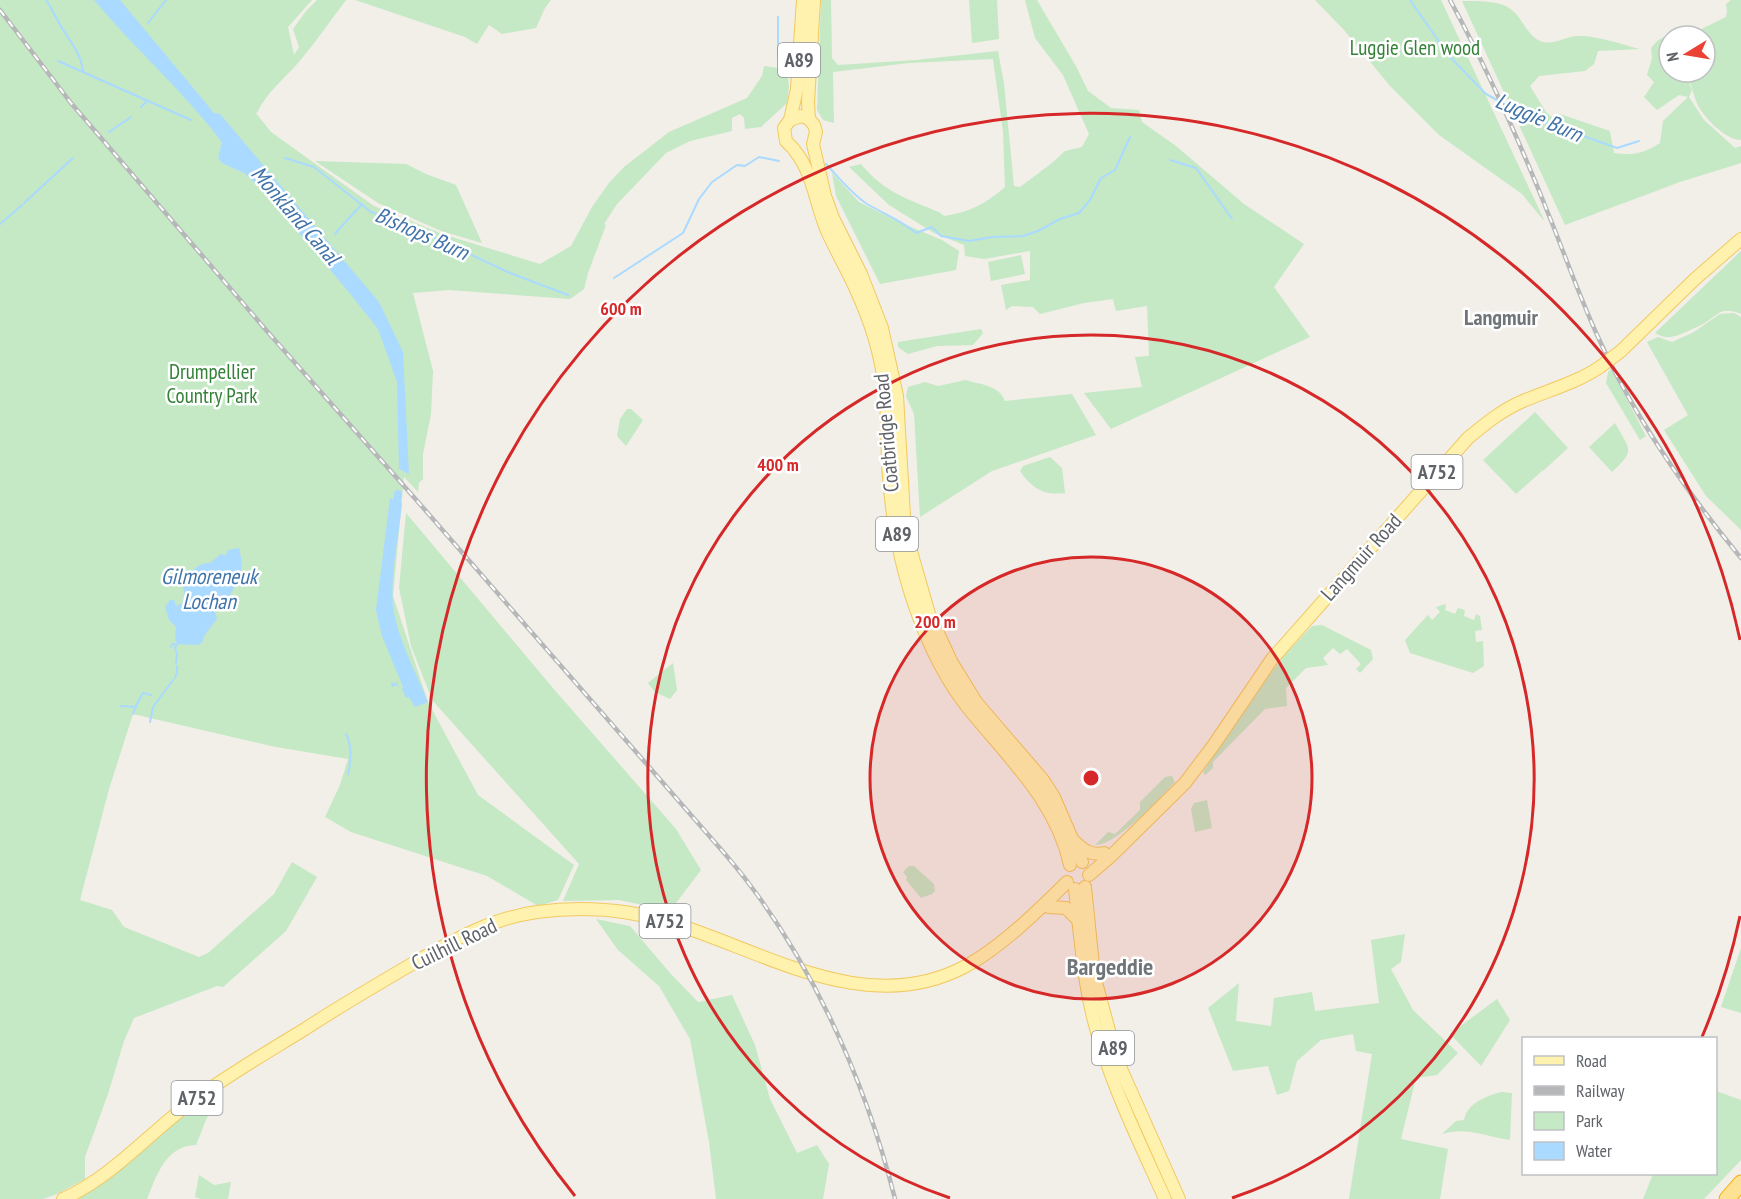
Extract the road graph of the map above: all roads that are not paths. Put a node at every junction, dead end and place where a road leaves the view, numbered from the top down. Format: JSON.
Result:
{"nodes":[{"id":1,"x":803,"y":0,"type":"edge"},
{"id":2,"x":814,"y":0,"type":"edge"},
{"id":3,"x":809,"y":119,"type":"junction"},
{"id":4,"x":790,"y":120,"type":"junction"},
{"id":5,"x":813,"y":144,"type":"junction"},
{"id":6,"x":795,"y":149,"type":"junction"},
{"id":7,"x":1741,"y":239,"type":"edge"},
{"id":8,"x":1134,"y":832,"type":"junction"},
{"id":9,"x":1073,"y":840,"type":"junction"},
{"id":10,"x":1104,"y":853,"type":"junction"},
{"id":11,"x":1078,"y":877,"type":"junction"},
{"id":12,"x":1049,"y":907,"type":"junction"},
{"id":13,"x":1078,"y":920,"type":"junction"},
{"id":14,"x":1022,"y":923,"type":"junction"},
{"id":15,"x":1741,"y":1183,"type":"edge"},
{"id":16,"x":63,"y":1199,"type":"edge"},
{"id":17,"x":1165,"y":1199,"type":"edge"},
{"id":18,"x":1179,"y":1199,"type":"edge"},
{"id":19,"x":1727,"y":1199,"type":"edge"}],
"edges":[{"from":1,"to":4,"type":"main road","number":"A89"},
{"from":2,"to":3,"type":"main road","number":"A89"},
{"from":3,"to":4,"type":"main road"},
{"from":3,"to":5,"type":"main road","name":"Coatbridge Road","number":"A89"},
{"from":4,"to":6,"type":"main road","name":"Coatbridge Road","number":"A89"},
{"from":5,"to":6,"type":"main road"},
{"from":5,"to":9,"type":"main road","name":"Coatbridge Road","number":"A89"},
{"from":6,"to":11,"type":"main road","name":"Coatbridge Road","number":"A89"},
{"from":7,"to":8,"type":"main road","name":"Langmuir Road","number":"A752","bridge":true},
{"from":8,"to":10,"type":"main road","name":"Langmuir Road","number":"A752"},
{"from":8,"to":11,"type":"main road","name":"Langmuir Road","number":"A752"},
{"from":9,"to":10,"type":"main road"},
{"from":9,"to":11,"type":"main road","name":"Coatbridge Road","number":"A89"},
{"from":10,"to":11,"type":"main road","name":"Langmuir Road","number":"A752"},
{"from":11,"to":12,"type":"main road","number":"A752"},
{"from":11,"to":13,"type":"main road","name":"Coatbridge Road","number":"A89"},
{"from":11,"to":14,"type":"main road","number":"A752"},
{"from":11,"to":18,"type":"main road","name":"Coatbridge Road","number":"A89"},
{"from":12,"to":13,"type":"main road"},
{"from":12,"to":14,"type":"main road","number":"A752"},
{"from":13,"to":17,"type":"main road","name":"Coatbridge Road","number":"A89"},
{"from":14,"to":16,"type":"main road","name":"Cuilhill Road","number":"A752"},
{"from":15,"to":19,"type":"highway"}]}
